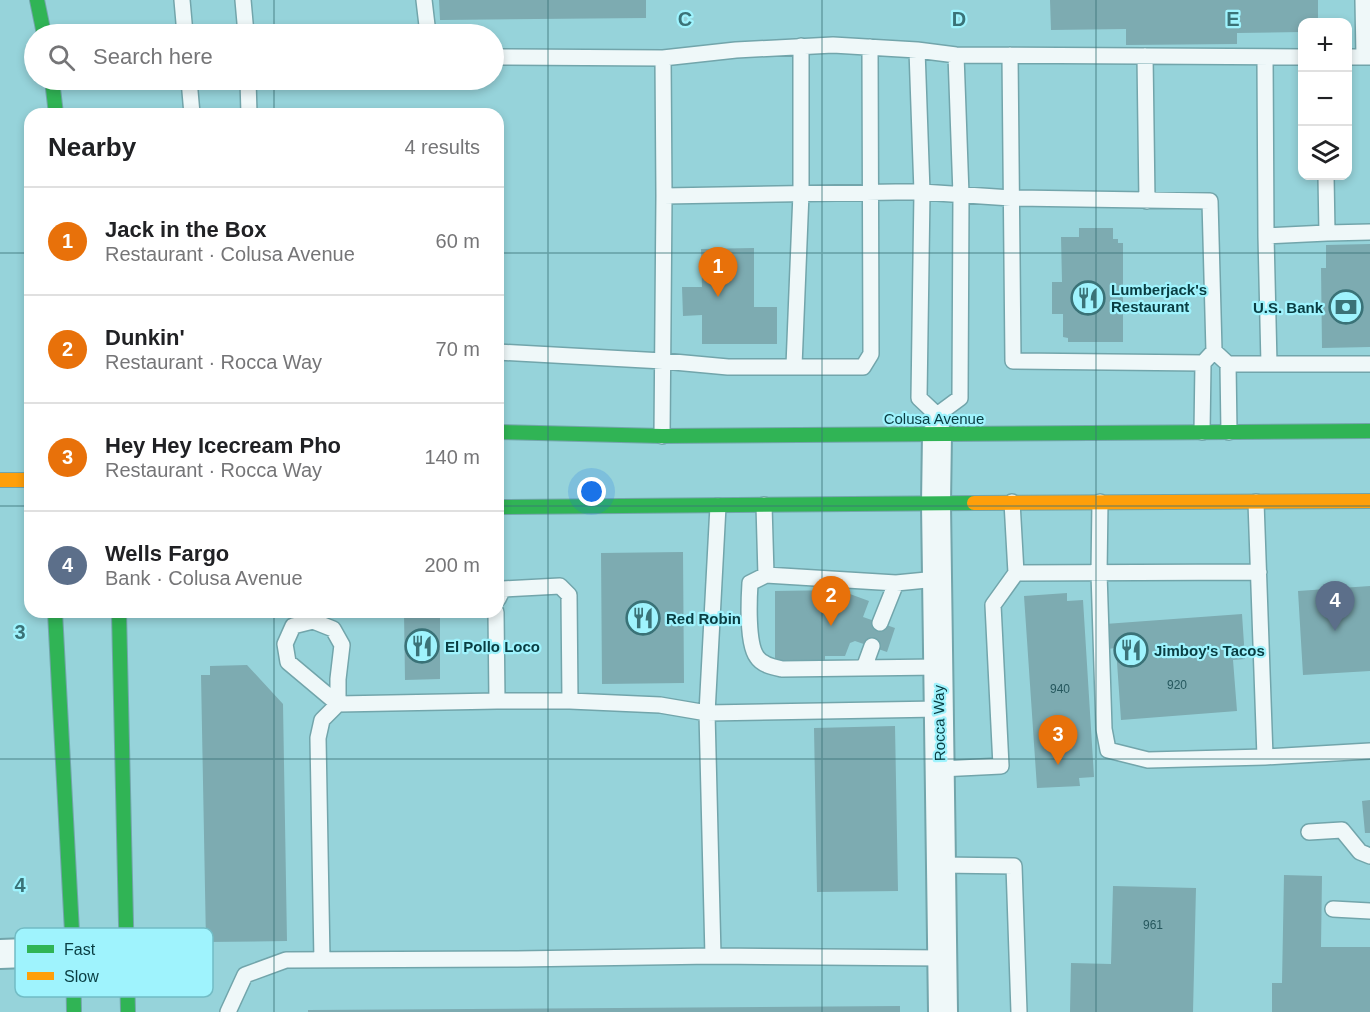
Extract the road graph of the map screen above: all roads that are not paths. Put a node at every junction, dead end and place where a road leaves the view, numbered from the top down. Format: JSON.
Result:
{"nodes":[{"id":1,"x":38,"y":0,"type":"edge"},
{"id":2,"x":182,"y":0,"type":"edge"},
{"id":3,"x":243,"y":0,"type":"edge"},
{"id":4,"x":423,"y":0,"type":"edge"},
{"id":5,"x":1363,"y":0,"type":"edge"},
{"id":6,"x":42,"y":24,"type":"edge"},
{"id":7,"x":184,"y":24,"type":"edge"},
{"id":8,"x":245,"y":24,"type":"edge"},
{"id":9,"x":427,"y":24,"type":"edge"},
{"id":10,"x":801,"y":46,"type":"junction"},
{"id":11,"x":870,"y":47,"type":"junction"},
{"id":12,"x":917,"y":50,"type":"junction"},
{"id":13,"x":956,"y":55,"type":"junction"},
{"id":14,"x":1010,"y":56,"type":"junction"},
{"id":15,"x":1145,"y":56,"type":"junction"},
{"id":16,"x":504,"y":57,"type":"edge"},
{"id":17,"x":1265,"y":57,"type":"junction"},
{"id":18,"x":1298,"y":57,"type":"edge"},
{"id":19,"x":1367,"y":57,"type":"edge"},
{"id":20,"x":663,"y":58,"type":"junction"},
{"id":21,"x":53,"y":90,"type":"edge"},
{"id":22,"x":190,"y":90,"type":"edge"},
{"id":23,"x":248,"y":90,"type":"edge"},
{"id":24,"x":56,"y":108,"type":"edge"},
{"id":25,"x":191,"y":108,"type":"edge"},
{"id":26,"x":249,"y":108,"type":"edge"},
{"id":27,"x":1326,"y":180,"type":"edge"},
{"id":28,"x":872,"y":192,"type":"junction"},
{"id":29,"x":922,"y":192,"type":"junction"},
{"id":30,"x":801,"y":193,"type":"junction"},
{"id":31,"x":961,"y":195,"type":"junction"},
{"id":32,"x":664,"y":196,"type":"junction"},
{"id":33,"x":1011,"y":198,"type":"junction"},
{"id":34,"x":1147,"y":201,"type":"junction"},
{"id":35,"x":1370,"y":232,"type":"edge"},
{"id":36,"x":1327,"y":233,"type":"junction"},
{"id":37,"x":1266,"y":236,"type":"junction"},
{"id":38,"x":1214,"y":351,"type":"junction"},
{"id":39,"x":504,"y":352,"type":"edge"},
{"id":40,"x":663,"y":361,"type":"junction"},
{"id":41,"x":1203,"y":363,"type":"junction"},
{"id":42,"x":1228,"y":364,"type":"junction"},
{"id":43,"x":1269,"y":364,"type":"junction"},
{"id":44,"x":1370,"y":364,"type":"edge"},
{"id":45,"x":794,"y":366,"type":"junction"},
{"id":46,"x":937,"y":424,"type":"junction"},
{"id":47,"x":1370,"y":431,"type":"edge"},
{"id":48,"x":504,"y":432,"type":"edge"},
{"id":49,"x":1202,"y":432,"type":"junction"},
{"id":50,"x":1229,"y":432,"type":"junction"},
{"id":51,"x":662,"y":436,"type":"junction"},
{"id":52,"x":0,"y":480,"type":"edge"},
{"id":53,"x":24,"y":480,"type":"edge"},
{"id":54,"x":1256,"y":501,"type":"junction"},
{"id":55,"x":1370,"y":501,"type":"edge"},
{"id":56,"x":1012,"y":502,"type":"junction"},
{"id":57,"x":1100,"y":502,"type":"junction"},
{"id":58,"x":936,"y":504,"type":"junction"},
{"id":59,"x":764,"y":505,"type":"junction"},
{"id":60,"x":718,"y":506,"type":"junction"},
{"id":61,"x":504,"y":507,"type":"edge"},
{"id":62,"x":1259,"y":572,"type":"junction"},
{"id":63,"x":1016,"y":573,"type":"junction"},
{"id":64,"x":1099,"y":573,"type":"junction"},
{"id":65,"x":766,"y":575,"type":"junction"},
{"id":66,"x":937,"y":579,"type":"junction"},
{"id":67,"x":896,"y":583,"type":"junction"},
{"id":68,"x":504,"y":589,"type":"edge"},
{"id":69,"x":55,"y":618,"type":"edge"},
{"id":70,"x":119,"y":618,"type":"edge"},
{"id":71,"x":496,"y":618,"type":"edge"},
{"id":72,"x":880,"y":623,"type":"dead end"},
{"id":73,"x":872,"y":646,"type":"dead end"},
{"id":74,"x":864,"y":668,"type":"junction"},
{"id":75,"x":939,"y":668,"type":"junction"},
{"id":76,"x":496,"y":701,"type":"junction"},
{"id":77,"x":570,"y":701,"type":"junction"},
{"id":78,"x":338,"y":704,"type":"junction"},
{"id":79,"x":939,"y":709,"type":"junction"},
{"id":80,"x":707,"y":713,"type":"junction"},
{"id":81,"x":1370,"y":751,"type":"edge"},
{"id":82,"x":1265,"y":757,"type":"junction"},
{"id":83,"x":940,"y":769,"type":"junction"},
{"id":84,"x":1309,"y":832,"type":"dead end"},
{"id":85,"x":1370,"y":856,"type":"edge"},
{"id":86,"x":941,"y":865,"type":"junction"},
{"id":87,"x":1333,"y":909,"type":"dead end"},
{"id":88,"x":1370,"y":911,"type":"edge"},
{"id":89,"x":72,"y":928,"type":"edge"},
{"id":90,"x":127,"y":928,"type":"edge"},
{"id":91,"x":15,"y":953,"type":"edge"},
{"id":92,"x":0,"y":954,"type":"edge"},
{"id":93,"x":713,"y":956,"type":"junction"},
{"id":94,"x":942,"y":958,"type":"junction"},
{"id":95,"x":322,"y":960,"type":"junction"},
{"id":96,"x":74,"y":997,"type":"edge"},
{"id":97,"x":129,"y":997,"type":"edge"},
{"id":98,"x":74,"y":1012,"type":"edge"},
{"id":99,"x":129,"y":1012,"type":"edge"},
{"id":100,"x":228,"y":1012,"type":"edge"},
{"id":101,"x":943,"y":1012,"type":"edge"},
{"id":102,"x":1019,"y":1012,"type":"edge"}],
"edges":[{"from":1,"to":6,"type":"highway"},
{"from":2,"to":7,"type":"lane"},
{"from":3,"to":8,"type":"lane"},
{"from":4,"to":9,"type":"lane"},
{"from":5,"to":19,"type":"lane"},
{"from":10,"to":11,"type":"lane"},
{"from":10,"to":20,"type":"lane"},
{"from":10,"to":30,"type":"lane"},
{"from":11,"to":12,"type":"lane"},
{"from":11,"to":28,"type":"lane"},
{"from":12,"to":13,"type":"lane"},
{"from":12,"to":29,"type":"lane"},
{"from":13,"to":14,"type":"lane"},
{"from":13,"to":31,"type":"lane"},
{"from":14,"to":15,"type":"lane"},
{"from":14,"to":33,"type":"lane"},
{"from":15,"to":17,"type":"lane"},
{"from":15,"to":34,"type":"lane"},
{"from":16,"to":20,"type":"lane"},
{"from":17,"to":18,"type":"lane"},
{"from":17,"to":37,"type":"lane"},
{"from":20,"to":32,"type":"lane"},
{"from":21,"to":24,"type":"highway"},
{"from":22,"to":25,"type":"lane"},
{"from":23,"to":26,"type":"lane"},
{"from":27,"to":36,"type":"lane"},
{"from":28,"to":29,"type":"lane"},
{"from":28,"to":30,"type":"lane"},
{"from":28,"to":45,"type":"lane"},
{"from":29,"to":31,"type":"lane"},
{"from":29,"to":46,"type":"lane"},
{"from":30,"to":32,"type":"lane"},
{"from":30,"to":45,"type":"lane"},
{"from":31,"to":33,"type":"lane"},
{"from":31,"to":46,"type":"lane"},
{"from":32,"to":40,"type":"lane"},
{"from":33,"to":34,"type":"lane"},
{"from":33,"to":41,"type":"lane"},
{"from":34,"to":38,"type":"lane"},
{"from":35,"to":36,"type":"lane"},
{"from":36,"to":37,"type":"lane"},
{"from":37,"to":43,"type":"lane"},
{"from":38,"to":41,"type":"lane"},
{"from":38,"to":42,"type":"lane"},
{"from":39,"to":40,"type":"lane"},
{"from":40,"to":45,"type":"lane"},
{"from":40,"to":51,"type":"lane"},
{"from":41,"to":49,"type":"lane"},
{"from":42,"to":43,"type":"lane"},
{"from":42,"to":50,"type":"lane"},
{"from":43,"to":44,"type":"lane"},
{"from":46,"to":49,"type":"highway","name":"Colusa Avenue"},
{"from":46,"to":51,"type":"highway","name":"Colusa Avenue"},
{"from":46,"to":58,"type":"street","name":"Rocca Way"},
{"from":47,"to":50,"type":"highway","name":"Colusa Avenue"},
{"from":48,"to":51,"type":"highway","name":"Colusa Avenue"},
{"from":49,"to":50,"type":"highway","name":"Colusa Avenue"},
{"from":52,"to":53,"type":"highway"},
{"from":54,"to":55,"type":"highway"},
{"from":54,"to":57,"type":"highway"},
{"from":54,"to":62,"type":"lane"},
{"from":56,"to":57,"type":"highway"},
{"from":56,"to":58,"type":"highway"},
{"from":56,"to":63,"type":"lane"},
{"from":57,"to":64,"type":"lane"},
{"from":58,"to":59,"type":"highway"},
{"from":58,"to":66,"type":"street","name":"Rocca Way"},
{"from":59,"to":60,"type":"highway"},
{"from":59,"to":65,"type":"lane"},
{"from":60,"to":61,"type":"highway"},
{"from":60,"to":80,"type":"lane"},
{"from":62,"to":64,"type":"lane"},
{"from":62,"to":82,"type":"lane"},
{"from":63,"to":64,"type":"lane"},
{"from":63,"to":83,"type":"lane"},
{"from":64,"to":82,"type":"lane"},
{"from":65,"to":67,"type":"lane"},
{"from":65,"to":74,"type":"lane"},
{"from":66,"to":67,"type":"lane"},
{"from":66,"to":75,"type":"street","name":"Rocca Way"},
{"from":67,"to":72,"type":"lane"},
{"from":68,"to":77,"type":"lane"},
{"from":69,"to":89,"type":"highway"},
{"from":70,"to":90,"type":"highway"},
{"from":71,"to":76,"type":"lane"},
{"from":73,"to":74,"type":"lane"},
{"from":74,"to":75,"type":"lane"},
{"from":75,"to":79,"type":"street","name":"Rocca Way"},
{"from":76,"to":77,"type":"lane"},
{"from":76,"to":78,"type":"lane"},
{"from":77,"to":80,"type":"lane"},
{"from":78,"to":78,"type":"lane"},
{"from":78,"to":95,"type":"lane"},
{"from":79,"to":80,"type":"lane"},
{"from":79,"to":83,"type":"street","name":"Rocca Way"},
{"from":80,"to":93,"type":"lane"},
{"from":81,"to":82,"type":"lane"},
{"from":83,"to":86,"type":"street","name":"Rocca Way"},
{"from":84,"to":85,"type":"lane"},
{"from":86,"to":94,"type":"street","name":"Rocca Way"},
{"from":86,"to":102,"type":"lane"},
{"from":87,"to":88,"type":"lane"},
{"from":91,"to":92,"type":"street"},
{"from":93,"to":94,"type":"lane"},
{"from":93,"to":95,"type":"lane"},
{"from":94,"to":101,"type":"street","name":"Rocca Way"},
{"from":95,"to":100,"type":"lane"},
{"from":96,"to":98,"type":"highway"},
{"from":97,"to":99,"type":"highway"}]}
